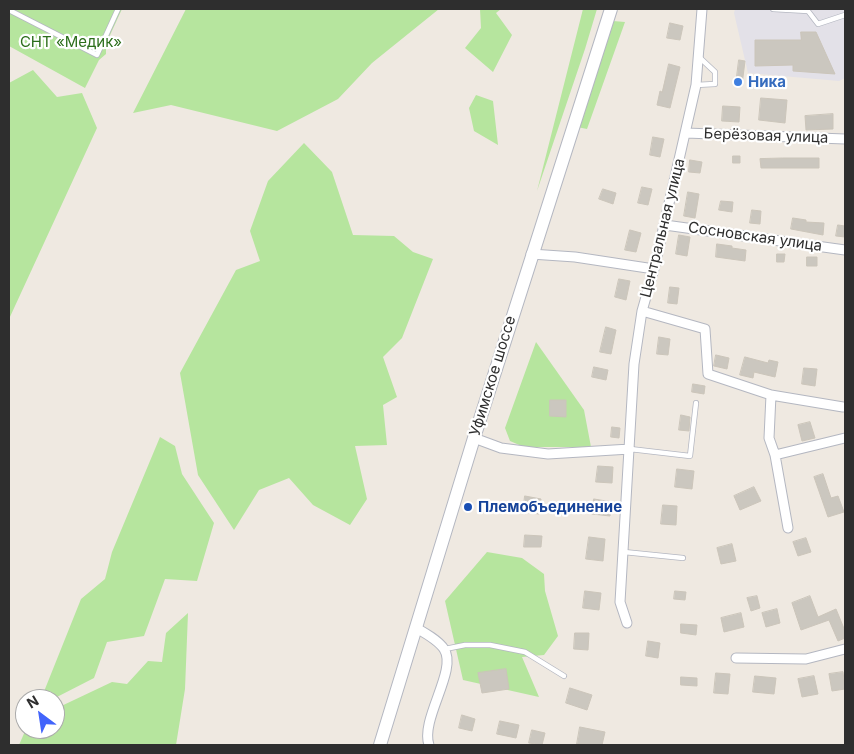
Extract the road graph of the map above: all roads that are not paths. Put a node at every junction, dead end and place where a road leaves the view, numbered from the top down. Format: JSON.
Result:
{"nodes":[{"id":1,"x":118,"y":9,"type":"edge"},
{"id":2,"x":610,"y":9,"type":"edge"},
{"id":3,"x":702,"y":9,"type":"edge"},
{"id":4,"x":774,"y":9,"type":"edge"},
{"id":5,"x":9,"y":10,"type":"edge"},
{"id":6,"x":808,"y":10,"type":"edge"},
{"id":7,"x":845,"y":15,"type":"edge"},
{"id":8,"x":698,"y":56,"type":"junction"},
{"id":9,"x":696,"y":85,"type":"junction"},
{"id":10,"x":686,"y":133,"type":"junction"},
{"id":11,"x":845,"y":139,"type":"edge"},
{"id":12,"x":665,"y":225,"type":"junction"},
{"id":13,"x":845,"y":250,"type":"edge"},
{"id":14,"x":532,"y":254,"type":"junction"},
{"id":15,"x":654,"y":269,"type":"junction"},
{"id":16,"x":642,"y":311,"type":"junction"},
{"id":17,"x":771,"y":394,"type":"junction"},
{"id":18,"x":696,"y":403,"type":"dead end"},
{"id":19,"x":844,"y":408,"type":"dead end"},
{"id":20,"x":474,"y":438,"type":"junction"},
{"id":21,"x":845,"y":438,"type":"edge"},
{"id":22,"x":630,"y":449,"type":"junction"},
{"id":23,"x":775,"y":454,"type":"junction"},
{"id":24,"x":788,"y":528,"type":"dead end"},
{"id":25,"x":624,"y":552,"type":"junction"},
{"id":26,"x":683,"y":558,"type":"dead end"},
{"id":27,"x":627,"y":623,"type":"dead end"},
{"id":28,"x":416,"y":628,"type":"junction"},
{"id":29,"x":445,"y":649,"type":"junction"},
{"id":30,"x":845,"y":649,"type":"edge"},
{"id":31,"x":736,"y":658,"type":"dead end"},
{"id":32,"x":564,"y":676,"type":"dead end"},
{"id":33,"x":380,"y":745,"type":"edge"},
{"id":34,"x":428,"y":745,"type":"edge"}],
"edges":[{"from":1,"to":5,"type":"lane"},
{"from":2,"to":14,"type":"main road","name":"Уфимское шоссе"},
{"from":3,"to":8,"type":"street","name":"Центральная улица"},
{"from":4,"to":6,"type":"lane"},
{"from":6,"to":7,"type":"lane"},
{"from":8,"to":9,"type":"street","name":"Центральная улица"},
{"from":8,"to":9,"type":"lane"},
{"from":9,"to":10,"type":"street","name":"Центральная улица"},
{"from":10,"to":11,"type":"street","name":"Берёзовая улица"},
{"from":10,"to":12,"type":"street","name":"Центральная улица"},
{"from":12,"to":13,"type":"street","name":"Сосновская улица"},
{"from":12,"to":15,"type":"street","name":"Центральная улица"},
{"from":14,"to":15,"type":"street"},
{"from":14,"to":20,"type":"main road","name":"Уфимское шоссе"},
{"from":15,"to":16,"type":"street","name":"Центральная улица"},
{"from":16,"to":17,"type":"street"},
{"from":16,"to":22,"type":"street","name":"Центральная улица"},
{"from":17,"to":19,"type":"street"},
{"from":17,"to":23,"type":"street"},
{"from":18,"to":22,"type":"lane"},
{"from":20,"to":22,"type":"street"},
{"from":20,"to":28,"type":"main road","name":"Уфимское шоссе"},
{"from":21,"to":23,"type":"street"},
{"from":22,"to":25,"type":"street","name":"Центральная улица"},
{"from":23,"to":24,"type":"street"},
{"from":25,"to":26,"type":"lane"},
{"from":25,"to":27,"type":"street","name":"Центральная улица"},
{"from":28,"to":29,"type":"street"},
{"from":28,"to":33,"type":"main road","name":"Уфимское шоссе"},
{"from":29,"to":32,"type":"lane"},
{"from":29,"to":34,"type":"street"},
{"from":30,"to":31,"type":"street"}]}
